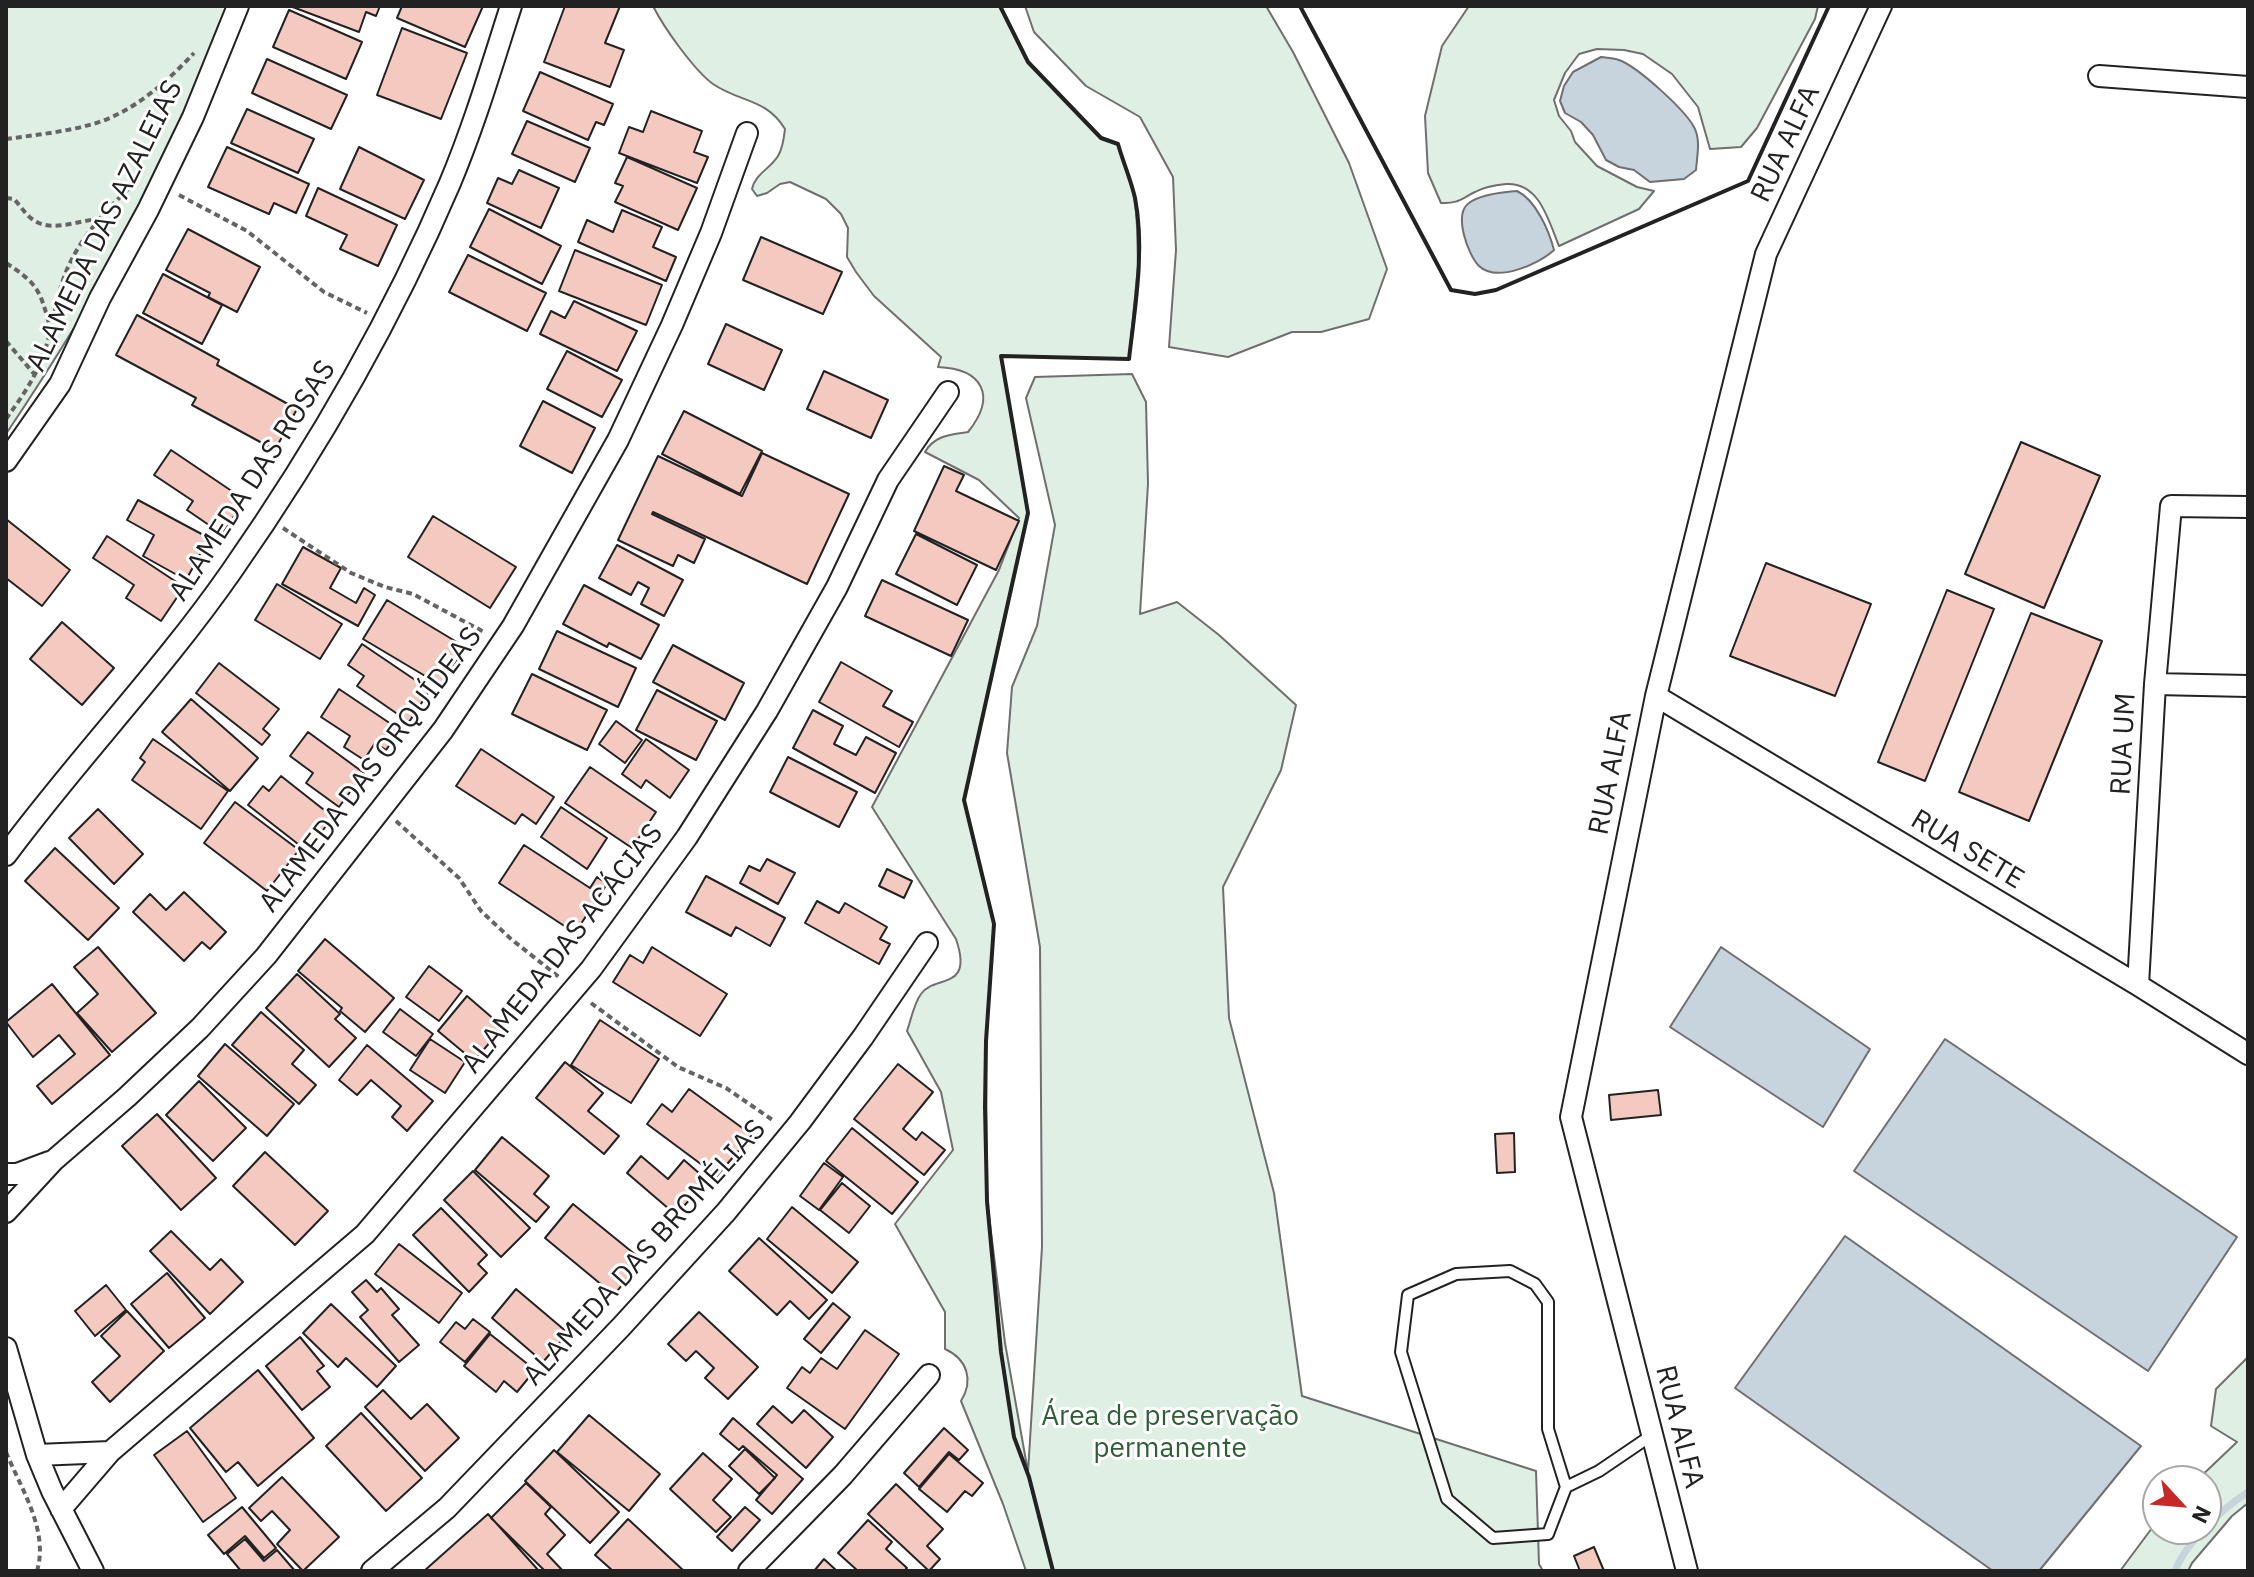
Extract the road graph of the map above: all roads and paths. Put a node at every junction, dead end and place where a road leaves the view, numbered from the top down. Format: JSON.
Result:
{"nodes":[{"id":1,"x":238,"y":6,"type":"edge"},
{"id":2,"x":511,"y":6,"type":"edge"},
{"id":3,"x":1881,"y":6,"type":"edge"},
{"id":4,"x":198,"y":49,"type":"dead end"},
{"id":5,"x":2099,"y":76,"type":"dead end"},
{"id":6,"x":2248,"y":87,"type":"edge"},
{"id":7,"x":747,"y":133,"type":"dead end"},
{"id":8,"x":6,"y":139,"type":"edge"},
{"id":9,"x":160,"y":186,"type":"junction"},
{"id":10,"x":6,"y":198,"type":"edge"},
{"id":11,"x":97,"y":219,"type":"junction"},
{"id":12,"x":6,"y":263,"type":"edge"},
{"id":13,"x":385,"y":322,"type":"junction"},
{"id":14,"x":50,"y":327,"type":"junction"},
{"id":15,"x":6,"y":341,"type":"edge"},
{"id":16,"x":35,"y":375,"type":"junction"},
{"id":17,"x":948,"y":392,"type":"dead end"},
{"id":18,"x":6,"y":419,"type":"edge"},
{"id":19,"x":6,"y":461,"type":"edge"},
{"id":20,"x":2248,"y":507,"type":"edge"},
{"id":21,"x":268,"y":517,"type":"junction"},
{"id":22,"x":502,"y":642,"type":"junction"},
{"id":23,"x":2155,"y":684,"type":"junction"},
{"id":24,"x":2248,"y":686,"type":"edge"},
{"id":25,"x":1656,"y":696,"type":"junction"},
{"id":26,"x":6,"y":855,"type":"edge"},
{"id":27,"x":927,"y":943,"type":"dead end"},
{"id":28,"x":2138,"y":985,"type":"junction"},
{"id":29,"x":2248,"y":1054,"type":"edge"},
{"id":30,"x":53,"y":1161,"type":"junction"},
{"id":31,"x":6,"y":1174,"type":"edge"},
{"id":32,"x":6,"y":1212,"type":"edge"},
{"id":33,"x":6,"y":1348,"type":"edge"},
{"id":34,"x":929,"y":1375,"type":"dead end"},
{"id":35,"x":1652,"y":1435,"type":"junction"},
{"id":36,"x":6,"y":1452,"type":"edge"},
{"id":37,"x":110,"y":1452,"type":"junction"},
{"id":38,"x":37,"y":1455,"type":"junction"},
{"id":39,"x":1566,"y":1487,"type":"junction"},
{"id":40,"x":61,"y":1509,"type":"junction"},
{"id":41,"x":91,"y":1569,"type":"edge"},
{"id":42,"x":37,"y":1571,"type":"edge"},
{"id":43,"x":372,"y":1571,"type":"edge"},
{"id":44,"x":749,"y":1571,"type":"edge"},
{"id":45,"x":1687,"y":1571,"type":"edge"}],
"edges":[{"from":1,"to":9,"type":"street","name":"ALAMEDA DAS AZALEIAS"},
{"from":2,"to":13,"type":"street","name":"ALAMEDA DAS ROSAS"},
{"from":3,"to":25,"type":"street","name":"RUA ALFA"},
{"from":4,"to":8,"type":"path"},
{"from":5,"to":6,"type":"street"},
{"from":7,"to":22,"type":"street","name":"ALAMEDA DAS ORQUÍDEAS"},
{"from":9,"to":11,"type":"path"},
{"from":9,"to":13,"type":"path"},
{"from":9,"to":19,"type":"street","name":"ALAMEDA DAS AZALEIAS"},
{"from":10,"to":11,"type":"path"},
{"from":11,"to":14,"type":"path"},
{"from":12,"to":14,"type":"path"},
{"from":13,"to":21,"type":"street","name":"ALAMEDA DAS ROSAS"},
{"from":14,"to":16,"type":"path"},
{"from":15,"to":16,"type":"path"},
{"from":16,"to":18,"type":"path"},
{"from":17,"to":37,"type":"street","name":"ALAMEDA DAS ACÁCIAS"},
{"from":20,"to":23,"type":"street","name":"RUA UM"},
{"from":21,"to":22,"type":"path"},
{"from":21,"to":26,"type":"street","name":"ALAMEDA DAS ROSAS"},
{"from":22,"to":30,"type":"street","name":"ALAMEDA DAS ORQUÍDEAS"},
{"from":23,"to":24,"type":"street"},
{"from":23,"to":28,"type":"street","name":"RUA UM"},
{"from":25,"to":28,"type":"street","name":"RUA SETE"},
{"from":25,"to":35,"type":"street","name":"RUA ALFA"},
{"from":27,"to":43,"type":"street","name":"ALAMEDA DAS BROMÉLIAS"},
{"from":28,"to":29,"type":"street","name":"RUA SETE"},
{"from":30,"to":31,"type":"street","name":"ALAMEDA DAS ORQUÍDEAS"},
{"from":30,"to":32,"type":"street","name":"ALAMEDA DAS ORQUÍDEAS"},
{"from":33,"to":38,"type":"street"},
{"from":34,"to":44,"type":"street"},
{"from":35,"to":39,"type":"lane"},
{"from":35,"to":45,"type":"street","name":"RUA ALFA"},
{"from":36,"to":42,"type":"path"},
{"from":37,"to":38,"type":"street"},
{"from":37,"to":40,"type":"street","name":"ALAMEDA DAS ACÁCIAS"},
{"from":38,"to":40,"type":"street"},
{"from":39,"to":39,"type":"lane"},
{"from":40,"to":41,"type":"street"}]}
